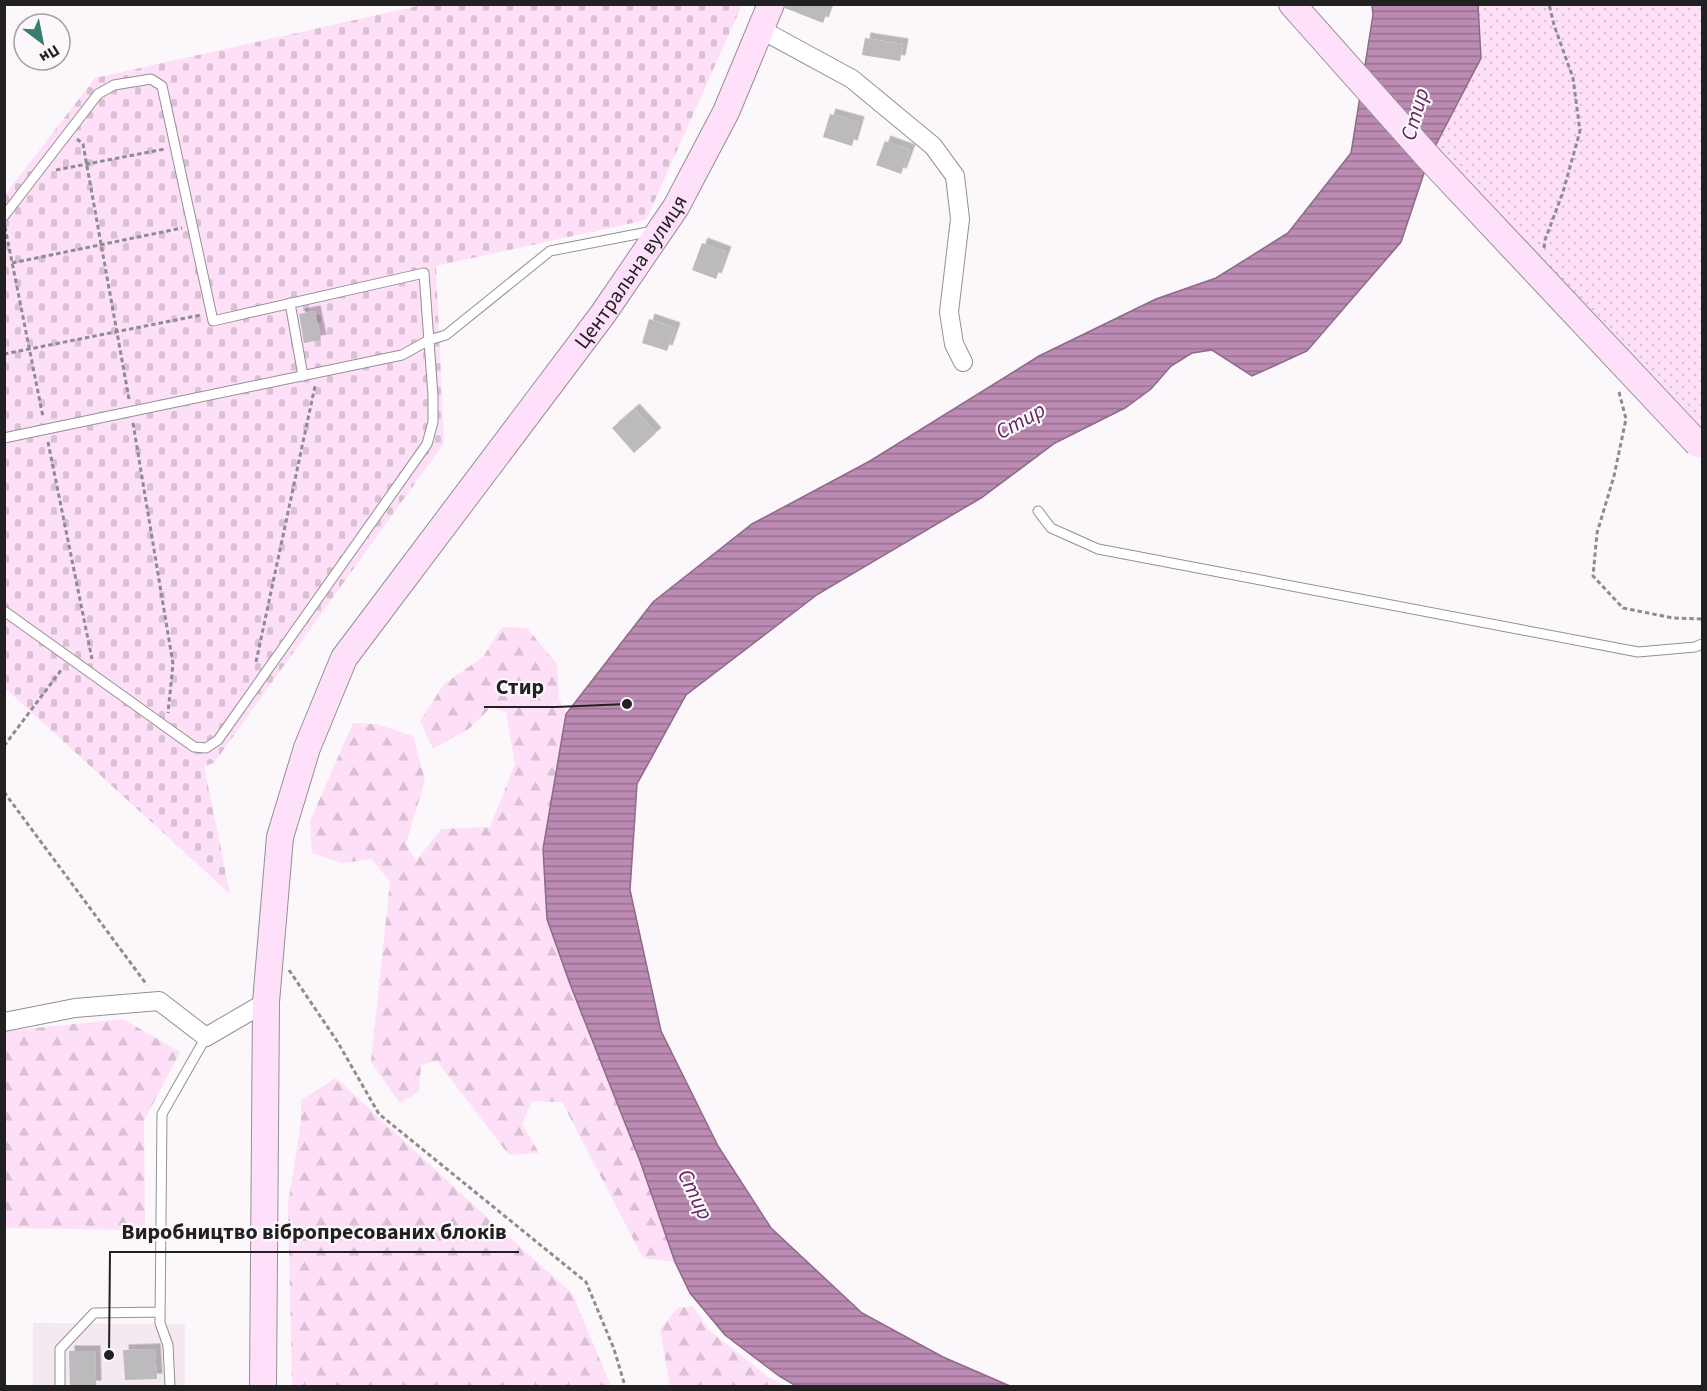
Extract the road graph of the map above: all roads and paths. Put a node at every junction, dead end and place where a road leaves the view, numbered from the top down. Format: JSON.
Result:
{"nodes":[{"id":1,"x":771,"y":4,"type":"edge"},
{"id":2,"x":1292,"y":4,"type":"edge"},
{"id":3,"x":760,"y":29,"type":"junction"},
{"id":4,"x":175,"y":147,"type":"junction"},
{"id":5,"x":37,"y":174,"type":"junction"},
{"id":6,"x":4,"y":216,"type":"edge"},
{"id":7,"x":4,"y":225,"type":"edge"},
{"id":8,"x":192,"y":226,"type":"junction"},
{"id":9,"x":661,"y":229,"type":"junction"},
{"id":10,"x":12,"y":263,"type":"junction"},
{"id":11,"x":290,"y":303,"type":"junction"},
{"id":12,"x":211,"y":313,"type":"junction"},
{"id":13,"x":429,"y":340,"type":"junction"},
{"id":14,"x":29,"y":349,"type":"junction"},
{"id":15,"x":4,"y":354,"type":"edge"},
{"id":16,"x":963,"y":362,"type":"dead end"},
{"id":17,"x":318,"y":373,"type":"junction"},
{"id":18,"x":303,"y":376,"type":"junction"},
{"id":19,"x":45,"y":429,"type":"junction"},
{"id":20,"x":4,"y":438,"type":"edge"},
{"id":21,"x":1700,"y":447,"type":"edge"},
{"id":22,"x":1038,"y":511,"type":"dead end"},
{"id":23,"x":4,"y":611,"type":"edge"},
{"id":24,"x":1702,"y":644,"type":"edge"},
{"id":25,"x":70,"y":658,"type":"junction"},
{"id":26,"x":95,"y":675,"type":"junction"},
{"id":27,"x":253,"y":690,"type":"junction"},
{"id":28,"x":4,"y":746,"type":"edge"},
{"id":29,"x":4,"y":792,"type":"edge"},
{"id":30,"x":272,"y":944,"type":"junction"},
{"id":31,"x":159,"y":1001,"type":"junction"},
{"id":32,"x":266,"y":1002,"type":"junction"},
{"id":33,"x":4,"y":1022,"type":"edge"},
{"id":34,"x":206,"y":1037,"type":"junction"},
{"id":35,"x":160,"y":1312,"type":"junction"},
{"id":36,"x":60,"y":1386,"type":"edge"},
{"id":37,"x":170,"y":1386,"type":"edge"},
{"id":38,"x":262,"y":1386,"type":"edge"},
{"id":39,"x":625,"y":1386,"type":"edge"}],
"edges":[{"from":1,"to":3,"type":"street","name":"Центральна вулиця"},
{"from":2,"to":21,"type":"street","bridge":true},
{"from":3,"to":9,"type":"street","name":"Центральна вулиця"},
{"from":3,"to":16,"type":"street"},
{"from":4,"to":5,"type":"path"},
{"from":4,"to":5,"type":"lane"},
{"from":4,"to":8,"type":"lane"},
{"from":5,"to":6,"type":"lane"},
{"from":7,"to":10,"type":"path"},
{"from":8,"to":10,"type":"path"},
{"from":8,"to":12,"type":"lane"},
{"from":9,"to":13,"type":"lane"},
{"from":9,"to":30,"type":"street","name":"Центральна вулиця"},
{"from":10,"to":14,"type":"path"},
{"from":11,"to":12,"type":"lane"},
{"from":11,"to":13,"type":"lane"},
{"from":11,"to":18,"type":"lane"},
{"from":12,"to":14,"type":"path"},
{"from":13,"to":17,"type":"lane"},
{"from":13,"to":27,"type":"lane"},
{"from":14,"to":15,"type":"path"},
{"from":14,"to":19,"type":"path"},
{"from":17,"to":18,"type":"lane"},
{"from":17,"to":27,"type":"path"},
{"from":18,"to":19,"type":"lane"},
{"from":19,"to":20,"type":"lane"},
{"from":19,"to":26,"type":"path"},
{"from":22,"to":24,"type":"lane"},
{"from":23,"to":25,"type":"lane"},
{"from":25,"to":26,"type":"lane"},
{"from":25,"to":28,"type":"path"},
{"from":26,"to":27,"type":"lane"},
{"from":29,"to":31,"type":"path"},
{"from":30,"to":32,"type":"street","name":"Центральна вулиця"},
{"from":30,"to":39,"type":"path"},
{"from":31,"to":33,"type":"street"},
{"from":31,"to":34,"type":"street"},
{"from":32,"to":34,"type":"street"},
{"from":32,"to":38,"type":"street","name":"Центральна вулиця"},
{"from":34,"to":35,"type":"lane"},
{"from":35,"to":36,"type":"lane"},
{"from":35,"to":37,"type":"lane"}]}
